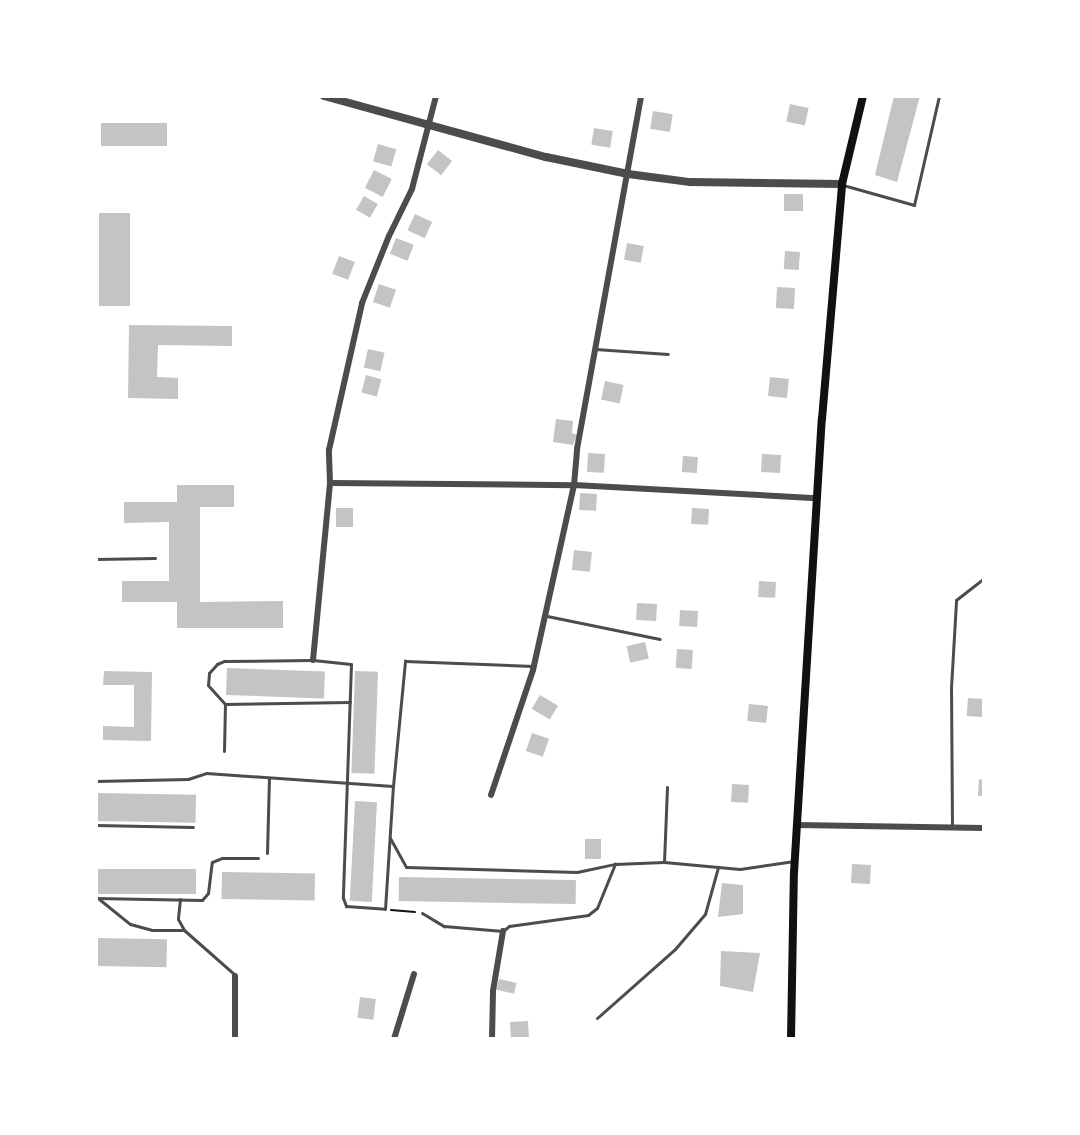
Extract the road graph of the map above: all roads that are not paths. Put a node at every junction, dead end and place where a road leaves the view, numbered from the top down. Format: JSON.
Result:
{"nodes":[{"id":1,"x":324,"y":96,"type":"edge"},
{"id":2,"x":436,"y":96,"type":"edge"},
{"id":3,"x":641,"y":96,"type":"edge"},
{"id":4,"x":863,"y":96,"type":"edge"},
{"id":5,"x":939,"y":96,"type":"edge"},
{"id":6,"x":428,"y":123,"type":"junction"},
{"id":7,"x":628,"y":174,"type":"junction"},
{"id":8,"x":842,"y":184,"type":"junction"},
{"id":9,"x":595,"y":349,"type":"junction"},
{"id":10,"x":668,"y":354,"type":"dead end"},
{"id":11,"x":330,"y":483,"type":"junction"},
{"id":12,"x":574,"y":485,"type":"junction"},
{"id":13,"x":817,"y":498,"type":"junction"},
{"id":14,"x":155,"y":558,"type":"dead end"},
{"id":15,"x":96,"y":560,"type":"edge"},
{"id":16,"x":984,"y":578,"type":"edge"},
{"id":17,"x":545,"y":615,"type":"junction"},
{"id":18,"x":660,"y":639,"type":"dead end"},
{"id":19,"x":313,"y":660,"type":"junction"},
{"id":20,"x":533,"y":666,"type":"junction"},
{"id":21,"x":350,"y":702,"type":"junction"},
{"id":22,"x":225,"y":704,"type":"junction"},
{"id":23,"x":224,"y":751,"type":"dead end"},
{"id":24,"x":269,"y":778,"type":"junction"},
{"id":25,"x":96,"y":782,"type":"edge"},
{"id":26,"x":348,"y":783,"type":"junction"},
{"id":27,"x":393,"y":786,"type":"junction"},
{"id":28,"x":667,"y":787,"type":"dead end"},
{"id":29,"x":491,"y":795,"type":"dead end"},
{"id":30,"x":96,"y":825,"type":"edge"},
{"id":31,"x":797,"y":825,"type":"junction"},
{"id":32,"x":193,"y":827,"type":"dead end"},
{"id":33,"x":984,"y":828,"type":"edge"},
{"id":34,"x":952,"y":829,"type":"junction"},
{"id":35,"x":390,"y":836,"type":"junction"},
{"id":36,"x":267,"y":853,"type":"dead end"},
{"id":37,"x":258,"y":858,"type":"dead end"},
{"id":38,"x":795,"y":860,"type":"junction"},
{"id":39,"x":664,"y":862,"type":"junction"},
{"id":40,"x":615,"y":864,"type":"junction"},
{"id":41,"x":718,"y":867,"type":"junction"},
{"id":42,"x":97,"y":898,"type":"edge"},
{"id":43,"x":180,"y":899,"type":"junction"},
{"id":44,"x":422,"y":913,"type":"road end"},
{"id":45,"x":184,"y":930,"type":"junction"},
{"id":46,"x":503,"y":931,"type":"junction"},
{"id":47,"x":414,"y":974,"type":"dead end"},
{"id":48,"x":235,"y":976,"type":"joint"},
{"id":49,"x":597,"y":1018,"type":"dead end"},
{"id":50,"x":235,"y":1039,"type":"edge"},
{"id":51,"x":394,"y":1039,"type":"edge"},
{"id":52,"x":492,"y":1039,"type":"edge"},
{"id":53,"x":791,"y":1039,"type":"edge"}],
"edges":[{"from":1,"to":6,"type":"street"},
{"from":2,"to":6,"type":"street"},
{"from":3,"to":7,"type":"street"},
{"from":4,"to":8,"type":"main road"},
{"from":5,"to":8,"type":"lane"},
{"from":6,"to":7,"type":"street"},
{"from":6,"to":11,"type":"street"},
{"from":7,"to":8,"type":"street"},
{"from":7,"to":9,"type":"street"},
{"from":8,"to":13,"type":"main road"},
{"from":9,"to":10,"type":"lane"},
{"from":9,"to":12,"type":"street"},
{"from":11,"to":12,"type":"street"},
{"from":11,"to":19,"type":"street"},
{"from":12,"to":13,"type":"street"},
{"from":12,"to":17,"type":"street"},
{"from":13,"to":31,"type":"main road"},
{"from":14,"to":15,"type":"lane"},
{"from":16,"to":34,"type":"lane"},
{"from":17,"to":18,"type":"lane"},
{"from":17,"to":20,"type":"street"},
{"from":19,"to":21,"type":"lane"},
{"from":19,"to":22,"type":"lane"},
{"from":20,"to":27,"type":"lane"},
{"from":20,"to":29,"type":"street"},
{"from":21,"to":22,"type":"lane"},
{"from":21,"to":26,"type":"lane"},
{"from":22,"to":23,"type":"lane"},
{"from":24,"to":25,"type":"lane"},
{"from":24,"to":26,"type":"lane"},
{"from":24,"to":36,"type":"lane"},
{"from":26,"to":27,"type":"lane"},
{"from":26,"to":35,"type":"lane"},
{"from":27,"to":35,"type":"lane"},
{"from":28,"to":39,"type":"lane"},
{"from":30,"to":32,"type":"lane"},
{"from":31,"to":34,"type":"street"},
{"from":31,"to":38,"type":"main road"},
{"from":33,"to":34,"type":"street"},
{"from":35,"to":40,"type":"lane"},
{"from":37,"to":43,"type":"lane"},
{"from":38,"to":41,"type":"lane"},
{"from":38,"to":53,"type":"main road"},
{"from":39,"to":40,"type":"lane"},
{"from":39,"to":41,"type":"lane"},
{"from":40,"to":46,"type":"lane"},
{"from":41,"to":49,"type":"lane"},
{"from":42,"to":43,"type":"lane"},
{"from":42,"to":45,"type":"lane"},
{"from":43,"to":45,"type":"lane"},
{"from":44,"to":46,"type":"lane"},
{"from":45,"to":48,"type":"lane"},
{"from":46,"to":52,"type":"street"},
{"from":47,"to":51,"type":"street"},
{"from":48,"to":50,"type":"street"}]}
